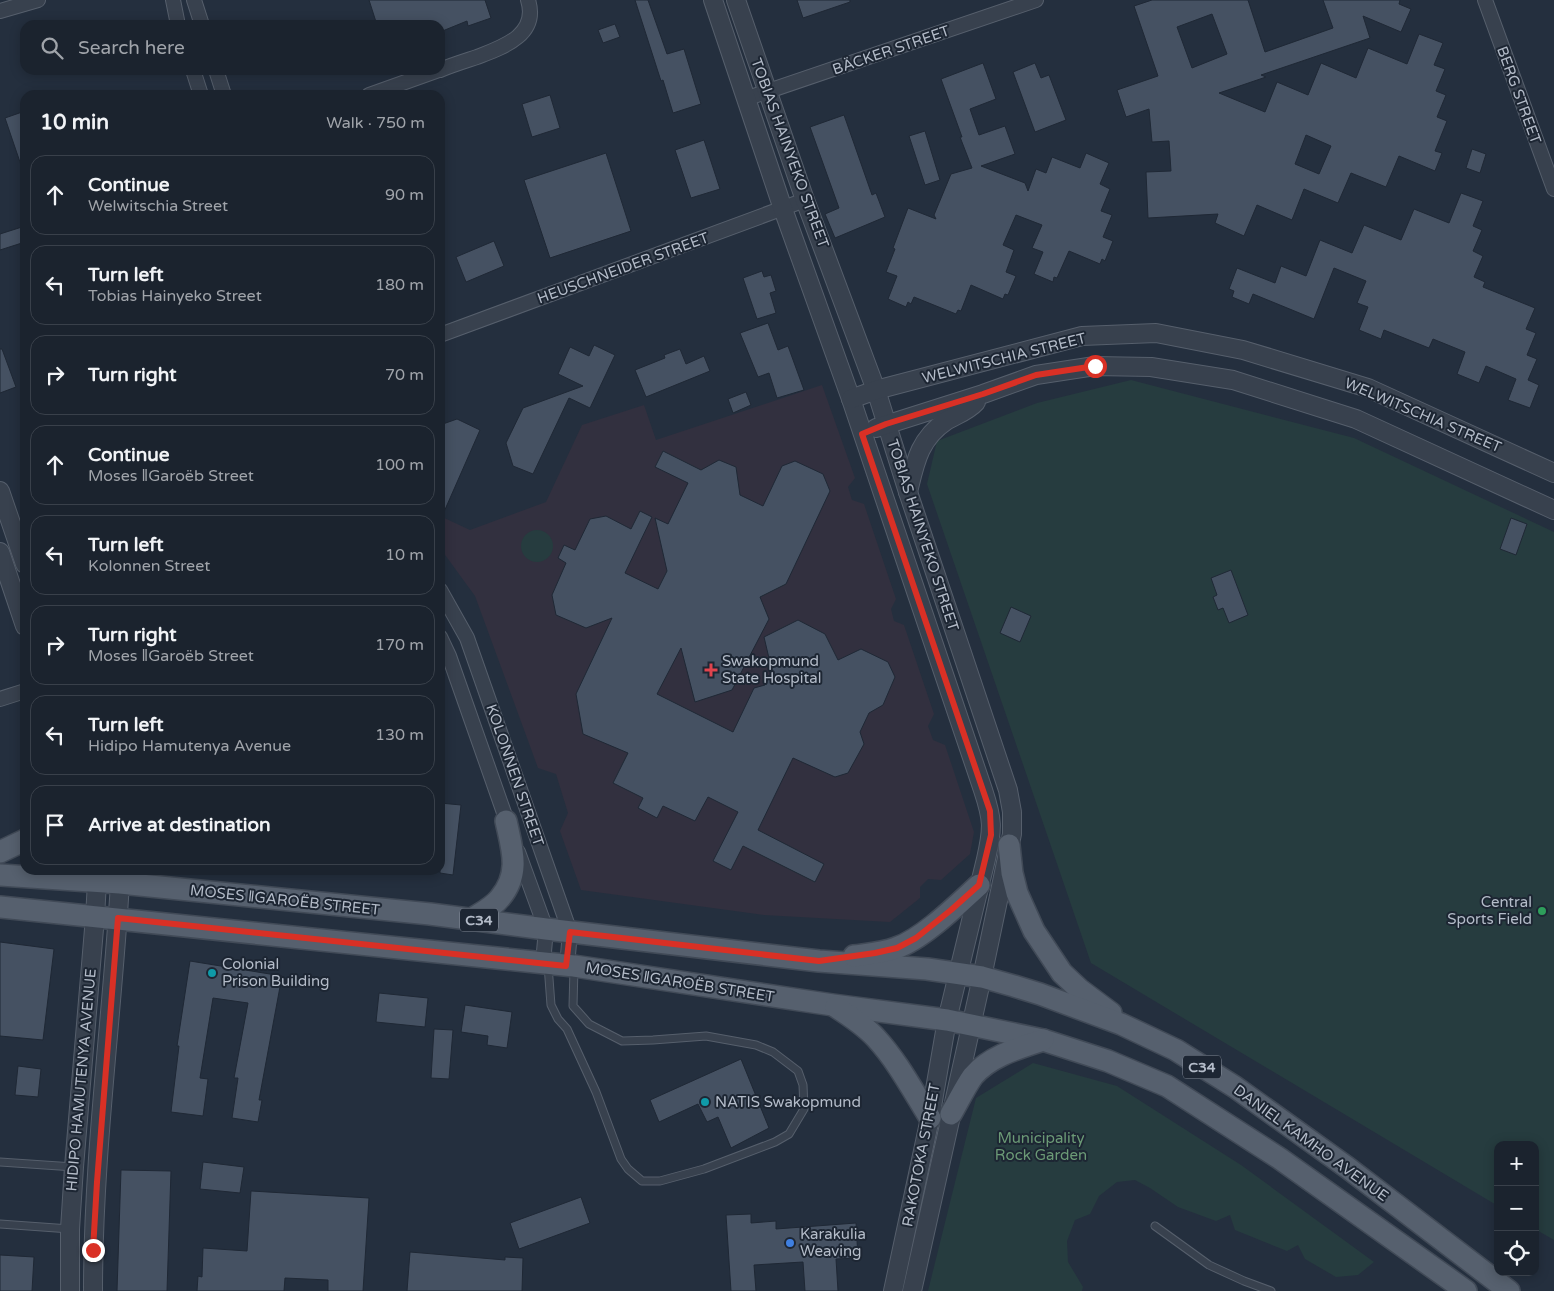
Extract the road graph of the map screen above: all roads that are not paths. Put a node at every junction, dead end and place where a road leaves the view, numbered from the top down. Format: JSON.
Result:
{"nodes":[{"id":1,"x":38,"y":0,"type":"edge"},
{"id":2,"x":173,"y":0,"type":"edge"},
{"id":3,"x":194,"y":0,"type":"edge"},
{"id":4,"x":528,"y":0,"type":"edge"},
{"id":5,"x":713,"y":0,"type":"edge"},
{"id":6,"x":736,"y":0,"type":"edge"},
{"id":7,"x":1036,"y":0,"type":"edge"},
{"id":8,"x":1485,"y":0,"type":"edge"},
{"id":9,"x":0,"y":11,"type":"edge"},
{"id":10,"x":177,"y":20,"type":"edge"},
{"id":11,"x":200,"y":20,"type":"edge"},
{"id":12,"x":445,"y":68,"type":"edge"},
{"id":13,"x":195,"y":75,"type":"edge"},
{"id":14,"x":218,"y":75,"type":"edge"},
{"id":15,"x":426,"y":75,"type":"edge"},
{"id":16,"x":199,"y":90,"type":"edge"},
{"id":17,"x":222,"y":90,"type":"edge"},
{"id":18,"x":383,"y":90,"type":"edge"},
{"id":19,"x":768,"y":92,"type":"junction"},
{"id":20,"x":745,"y":99,"type":"junction"},
{"id":21,"x":1549,"y":159,"type":"edge"},
{"id":22,"x":1554,"y":190,"type":"edge"},
{"id":23,"x":805,"y":200,"type":"junction"},
{"id":24,"x":783,"y":209,"type":"junction"},
{"id":25,"x":445,"y":333,"type":"edge"},
{"id":26,"x":876,"y":390,"type":"junction"},
{"id":27,"x":983,"y":394,"type":"junction"},
{"id":28,"x":851,"y":399,"type":"junction"},
{"id":29,"x":886,"y":424,"type":"junction"},
{"id":30,"x":862,"y":434,"type":"junction"},
{"id":31,"x":1554,"y":473,"type":"edge"},
{"id":32,"x":0,"y":492,"type":"edge"},
{"id":33,"x":908,"y":492,"type":"junction"},
{"id":34,"x":1554,"y":510,"type":"edge"},
{"id":35,"x":20,"y":550,"type":"edge"},
{"id":36,"x":0,"y":552,"type":"edge"},
{"id":37,"x":445,"y":599,"type":"edge"},
{"id":38,"x":20,"y":611,"type":"edge"},
{"id":39,"x":445,"y":648,"type":"edge"},
{"id":40,"x":20,"y":693,"type":"edge"},
{"id":41,"x":0,"y":699,"type":"edge"},
{"id":42,"x":506,"y":821,"type":"junction"},
{"id":43,"x":20,"y":842,"type":"edge"},
{"id":44,"x":1009,"y":845,"type":"junction"},
{"id":45,"x":0,"y":852,"type":"edge"},
{"id":46,"x":0,"y":875,"type":"edge"},
{"id":47,"x":95,"y":876,"type":"edge"},
{"id":48,"x":118,"y":876,"type":"edge"},
{"id":49,"x":979,"y":885,"type":"junction"},
{"id":50,"x":0,"y":907,"type":"edge"},
{"id":51,"x":94,"y":917,"type":"junction"},
{"id":52,"x":118,"y":918,"type":"junction"},
{"id":53,"x":472,"y":920,"type":"junction"},
{"id":54,"x":546,"y":930,"type":"junction"},
{"id":55,"x":570,"y":932,"type":"junction"},
{"id":56,"x":819,"y":961,"type":"junction"},
{"id":57,"x":558,"y":965,"type":"junction"},
{"id":58,"x":957,"y":974,"type":"junction"},
{"id":59,"x":982,"y":977,"type":"junction"},
{"id":60,"x":833,"y":1005,"type":"junction"},
{"id":61,"x":947,"y":1020,"type":"junction"},
{"id":62,"x":972,"y":1024,"type":"junction"},
{"id":63,"x":1141,"y":1033,"type":"junction"},
{"id":64,"x":1043,"y":1040,"type":"junction"},
{"id":65,"x":951,"y":1114,"type":"junction"},
{"id":66,"x":930,"y":1118,"type":"junction"},
{"id":67,"x":0,"y":1162,"type":"edge"},
{"id":68,"x":74,"y":1167,"type":"junction"},
{"id":69,"x":0,"y":1224,"type":"edge"},
{"id":70,"x":1156,"y":1226,"type":"dead end"},
{"id":71,"x":70,"y":1229,"type":"junction"},
{"id":72,"x":70,"y":1291,"type":"edge"},
{"id":73,"x":93,"y":1291,"type":"edge"},
{"id":74,"x":893,"y":1291,"type":"edge"},
{"id":75,"x":912,"y":1291,"type":"edge"},
{"id":76,"x":1271,"y":1291,"type":"edge"},
{"id":77,"x":1466,"y":1291,"type":"edge"},
{"id":78,"x":1509,"y":1291,"type":"edge"}],
"edges":[{"from":1,"to":9,"type":"street"},
{"from":2,"to":10,"type":"street"},
{"from":3,"to":11,"type":"street"},
{"from":4,"to":12,"type":"street"},
{"from":5,"to":20,"type":"street","name":"TOBIAS HAINYEKO STREET"},
{"from":6,"to":19,"type":"street","name":"TOBIAS HAINYEKO STREET"},
{"from":7,"to":19,"type":"street","name":"BÄCKER STREET"},
{"from":8,"to":21,"type":"street","name":"BERG STREET"},
{"from":13,"to":16,"type":"street"},
{"from":14,"to":17,"type":"street"},
{"from":15,"to":18,"type":"street"},
{"from":19,"to":20,"type":"street","name":"BÄCKER STREET"},
{"from":19,"to":23,"type":"street","name":"TOBIAS HAINYEKO STREET"},
{"from":20,"to":24,"type":"street","name":"TOBIAS HAINYEKO STREET"},
{"from":21,"to":22,"type":"street","name":"BERG STREET"},
{"from":23,"to":24,"type":"street","name":"HEUSCHNEIDER STREET"},
{"from":23,"to":26,"type":"street","name":"TOBIAS HAINYEKO STREET"},
{"from":24,"to":25,"type":"street","name":"HEUSCHNEIDER STREET"},
{"from":24,"to":28,"type":"street","name":"TOBIAS HAINYEKO STREET"},
{"from":26,"to":28,"type":"street","name":"WELWITSCHIA STREET"},
{"from":26,"to":29,"type":"street","name":"TOBIAS HAINYEKO STREET"},
{"from":26,"to":31,"type":"street","name":"WELWITSCHIA STREET"},
{"from":27,"to":29,"type":"street","name":"WELWITSCHIA STREET"},
{"from":27,"to":33,"type":"street"},
{"from":27,"to":34,"type":"street","name":"WELWITSCHIA STREET"},
{"from":28,"to":30,"type":"street","name":"TOBIAS HAINYEKO STREET"},
{"from":29,"to":30,"type":"street","name":"WELWITSCHIA STREET"},
{"from":29,"to":33,"type":"street","name":"TOBIAS HAINYEKO STREET"},
{"from":30,"to":49,"type":"street","name":"TOBIAS HAINYEKO STREET"},
{"from":32,"to":35,"type":"street"},
{"from":33,"to":44,"type":"street","name":"TOBIAS HAINYEKO STREET"},
{"from":36,"to":38,"type":"street"},
{"from":37,"to":55,"type":"street","name":"KOLONNEN STREET"},
{"from":39,"to":42,"type":"street","name":"KOLONNEN STREET"},
{"from":40,"to":41,"type":"street"},
{"from":42,"to":53,"type":"main road"},
{"from":42,"to":54,"type":"street","name":"KOLONNEN STREET"},
{"from":43,"to":45,"type":"main road"},
{"from":44,"to":59,"type":"street","name":"TOBIAS HAINYEKO STREET"},
{"from":44,"to":63,"type":"main road"},
{"from":46,"to":47,"type":"main road","name":"MOSES ǁGAROËB STREET","number":"C34"},
{"from":47,"to":48,"type":"main road","name":"MOSES ǁGAROËB STREET","number":"C34"},
{"from":47,"to":51,"type":"street","name":"HIDIPO HAMUTENYA AVENUE"},
{"from":48,"to":52,"type":"street","name":"HIDIPO HAMUTENYA AVENUE"},
{"from":48,"to":53,"type":"main road","name":"MOSES ǁGAROËB STREET","number":"C34"},
{"from":49,"to":56,"type":"main road"},
{"from":49,"to":58,"type":"street","name":"TOBIAS HAINYEKO STREET"},
{"from":50,"to":51,"type":"main road","name":"MOSES ǁGAROËB STREET","number":"C34"},
{"from":51,"to":52,"type":"main road","name":"MOSES ǁGAROËB STREET","number":"C34"},
{"from":51,"to":68,"type":"street","name":"HIDIPO HAMUTENYA AVENUE"},
{"from":52,"to":57,"type":"main road","name":"MOSES ǁGAROËB STREET","number":"C34"},
{"from":52,"to":73,"type":"street","name":"HIDIPO HAMUTENYA AVENUE"},
{"from":53,"to":54,"type":"main road","name":"MOSES ǁGAROËB STREET","number":"C34"},
{"from":54,"to":55,"type":"main road","name":"MOSES ǁGAROËB STREET","number":"C34"},
{"from":54,"to":57,"type":"street","name":"KOLONNEN STREET"},
{"from":55,"to":56,"type":"main road","name":"MOSES ǁGAROËB STREET","number":"C34"},
{"from":55,"to":57,"type":"street","name":"KOLONNEN STREET"},
{"from":56,"to":58,"type":"main road","name":"MOSES ǁGAROËB STREET","number":"C34"},
{"from":57,"to":57,"type":"lane"},
{"from":57,"to":60,"type":"main road","name":"MOSES ǁGAROËB STREET","number":"C34"},
{"from":58,"to":59,"type":"main road","name":"DANIEL KAMHO AVENUE","number":"C34"},
{"from":58,"to":61,"type":"street","name":"TOBIAS HAINYEKO STREET"},
{"from":59,"to":62,"type":"street","name":"TOBIAS HAINYEKO STREET"},
{"from":59,"to":63,"type":"main road","name":"DANIEL KAMHO AVENUE","number":"C34"},
{"from":60,"to":61,"type":"main road","name":"MOSES ǁGAROËB STREET","number":"C34"},
{"from":60,"to":66,"type":"main road"},
{"from":61,"to":62,"type":"main road","name":"MOSES ǁGAROËB STREET","number":"C34"},
{"from":61,"to":66,"type":"street","name":"RAKOTOKA STREET"},
{"from":62,"to":64,"type":"main road","name":"DANIEL KAMHO AVENUE","number":"C34"},
{"from":62,"to":65,"type":"street","name":"RAKOTOKA STREET"},
{"from":63,"to":78,"type":"main road","name":"DANIEL KAMHO AVENUE","number":"C34"},
{"from":64,"to":65,"type":"main road"},
{"from":64,"to":77,"type":"main road","name":"DANIEL KAMHO AVENUE","number":"C34"},
{"from":65,"to":75,"type":"street","name":"RAKOTOKA STREET"},
{"from":66,"to":74,"type":"street","name":"RAKOTOKA STREET"},
{"from":67,"to":68,"type":"lane"},
{"from":68,"to":71,"type":"street","name":"HIDIPO HAMUTENYA AVENUE"},
{"from":69,"to":71,"type":"lane"},
{"from":70,"to":76,"type":"lane"},
{"from":71,"to":72,"type":"street","name":"HIDIPO HAMUTENYA AVENUE"}]}
